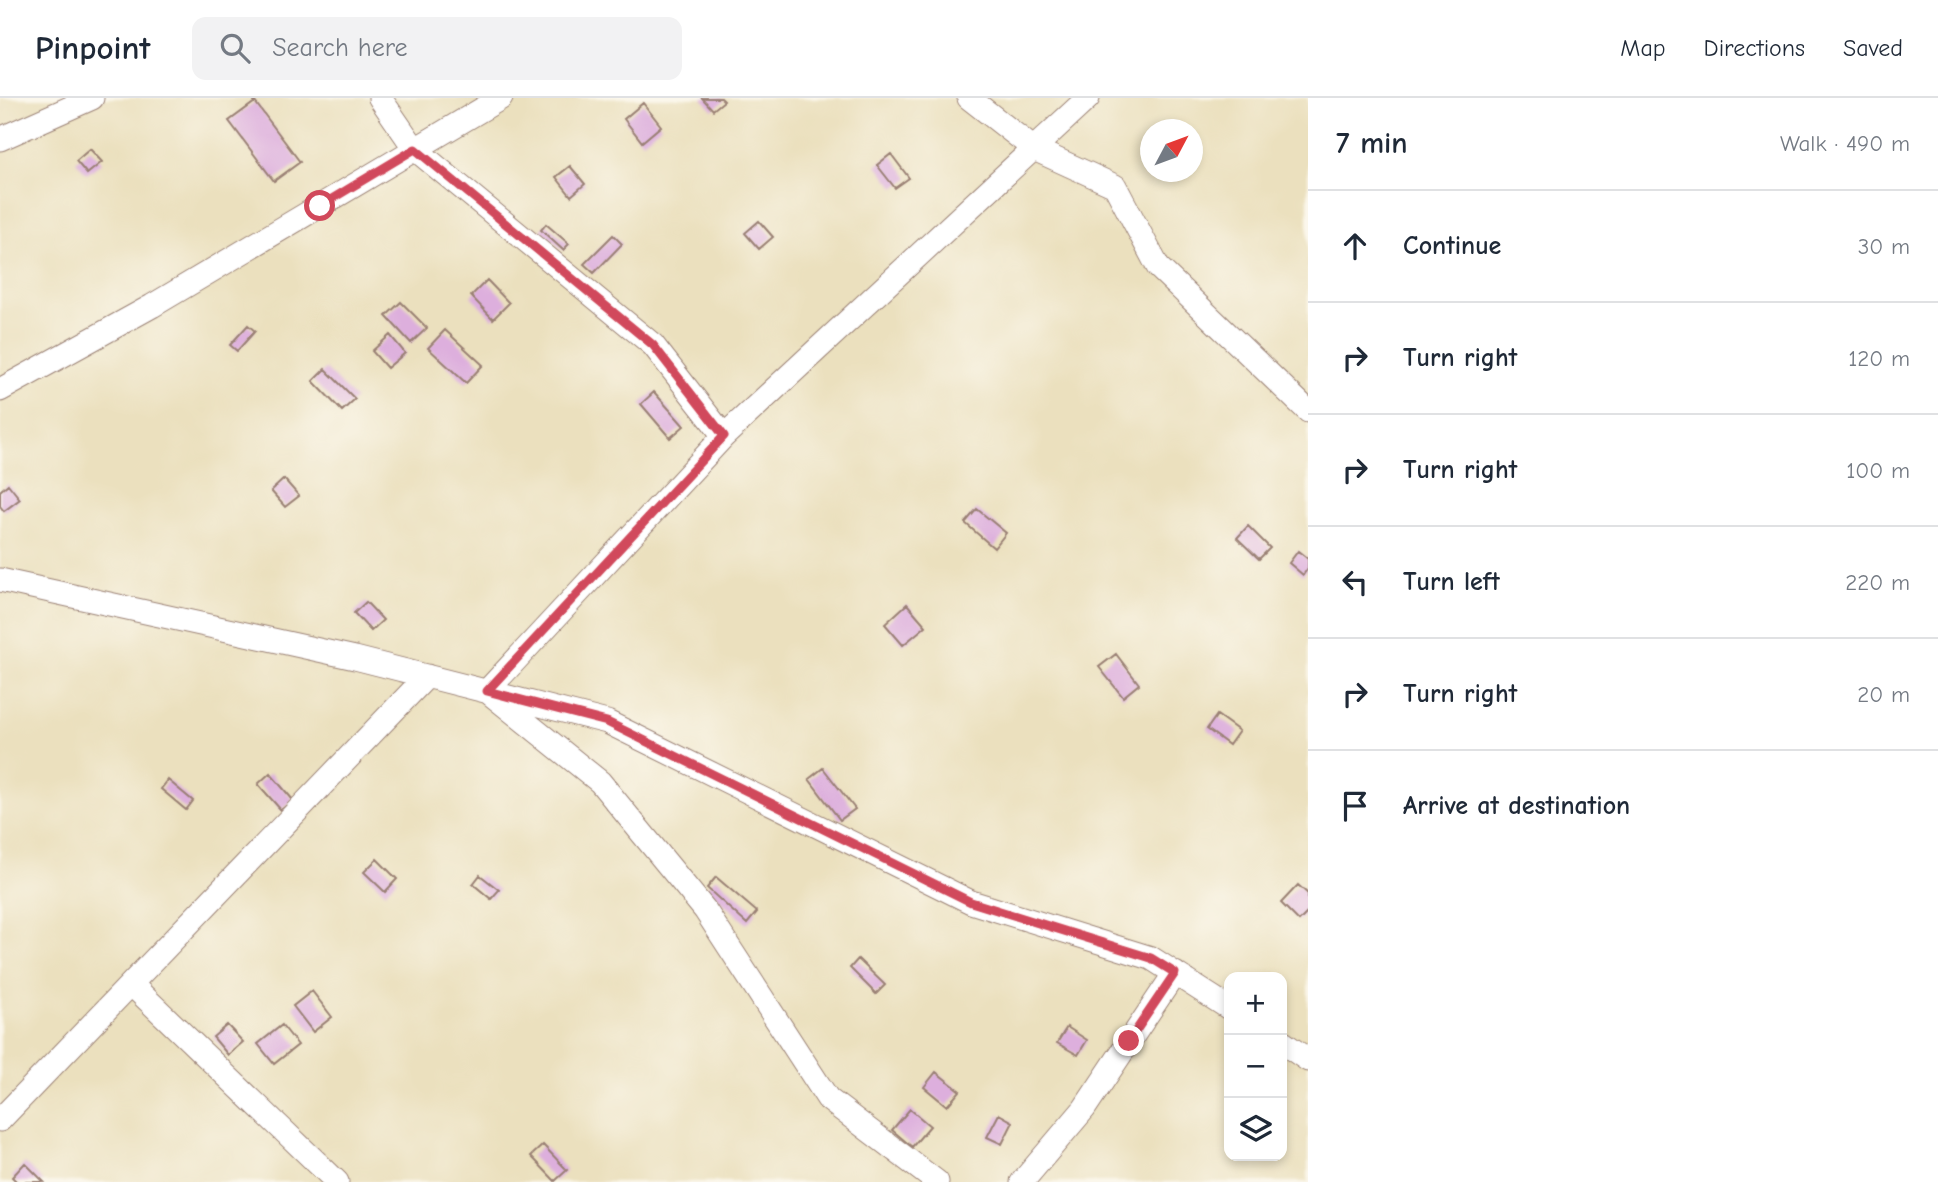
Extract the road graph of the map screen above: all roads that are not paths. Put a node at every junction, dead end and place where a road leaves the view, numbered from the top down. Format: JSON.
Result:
{"nodes":[{"id":1,"x":92,"y":98,"type":"edge"},
{"id":2,"x":380,"y":98,"type":"edge"},
{"id":3,"x":502,"y":98,"type":"edge"},
{"id":4,"x":969,"y":98,"type":"edge"},
{"id":5,"x":1088,"y":98,"type":"edge"},
{"id":6,"x":0,"y":139,"type":"edge"},
{"id":7,"x":415,"y":149,"type":"junction"},
{"id":8,"x":1034,"y":149,"type":"junction"},
{"id":9,"x":0,"y":390,"type":"edge"},
{"id":10,"x":1308,"y":411,"type":"edge"},
{"id":11,"x":724,"y":436,"type":"junction"},
{"id":12,"x":0,"y":580,"type":"edge"},
{"id":13,"x":427,"y":676,"type":"junction"},
{"id":14,"x":487,"y":691,"type":"junction"},
{"id":15,"x":1175,"y":973,"type":"junction"},
{"id":16,"x":131,"y":984,"type":"junction"},
{"id":17,"x":1224,"y":1005,"type":"edge"},
{"id":18,"x":1287,"y":1045,"type":"edge"},
{"id":19,"x":1308,"y":1060,"type":"edge"},
{"id":20,"x":0,"y":1120,"type":"edge"},
{"id":21,"x":337,"y":1182,"type":"edge"},
{"id":22,"x":937,"y":1182,"type":"edge"},
{"id":23,"x":1022,"y":1182,"type":"edge"}],
"edges":[{"from":1,"to":6,"type":"street"},
{"from":2,"to":7,"type":"street"},
{"from":3,"to":7,"type":"street"},
{"from":4,"to":8,"type":"street"},
{"from":5,"to":8,"type":"street"},
{"from":7,"to":9,"type":"street"},
{"from":7,"to":11,"type":"street"},
{"from":8,"to":10,"type":"street"},
{"from":8,"to":11,"type":"street"},
{"from":11,"to":14,"type":"street"},
{"from":12,"to":13,"type":"street"},
{"from":13,"to":14,"type":"street"},
{"from":13,"to":16,"type":"street"},
{"from":14,"to":15,"type":"street"},
{"from":14,"to":22,"type":"street"},
{"from":15,"to":17,"type":"street"},
{"from":15,"to":23,"type":"street"},
{"from":16,"to":20,"type":"street"},
{"from":16,"to":21,"type":"street"},
{"from":18,"to":19,"type":"street"}]}
